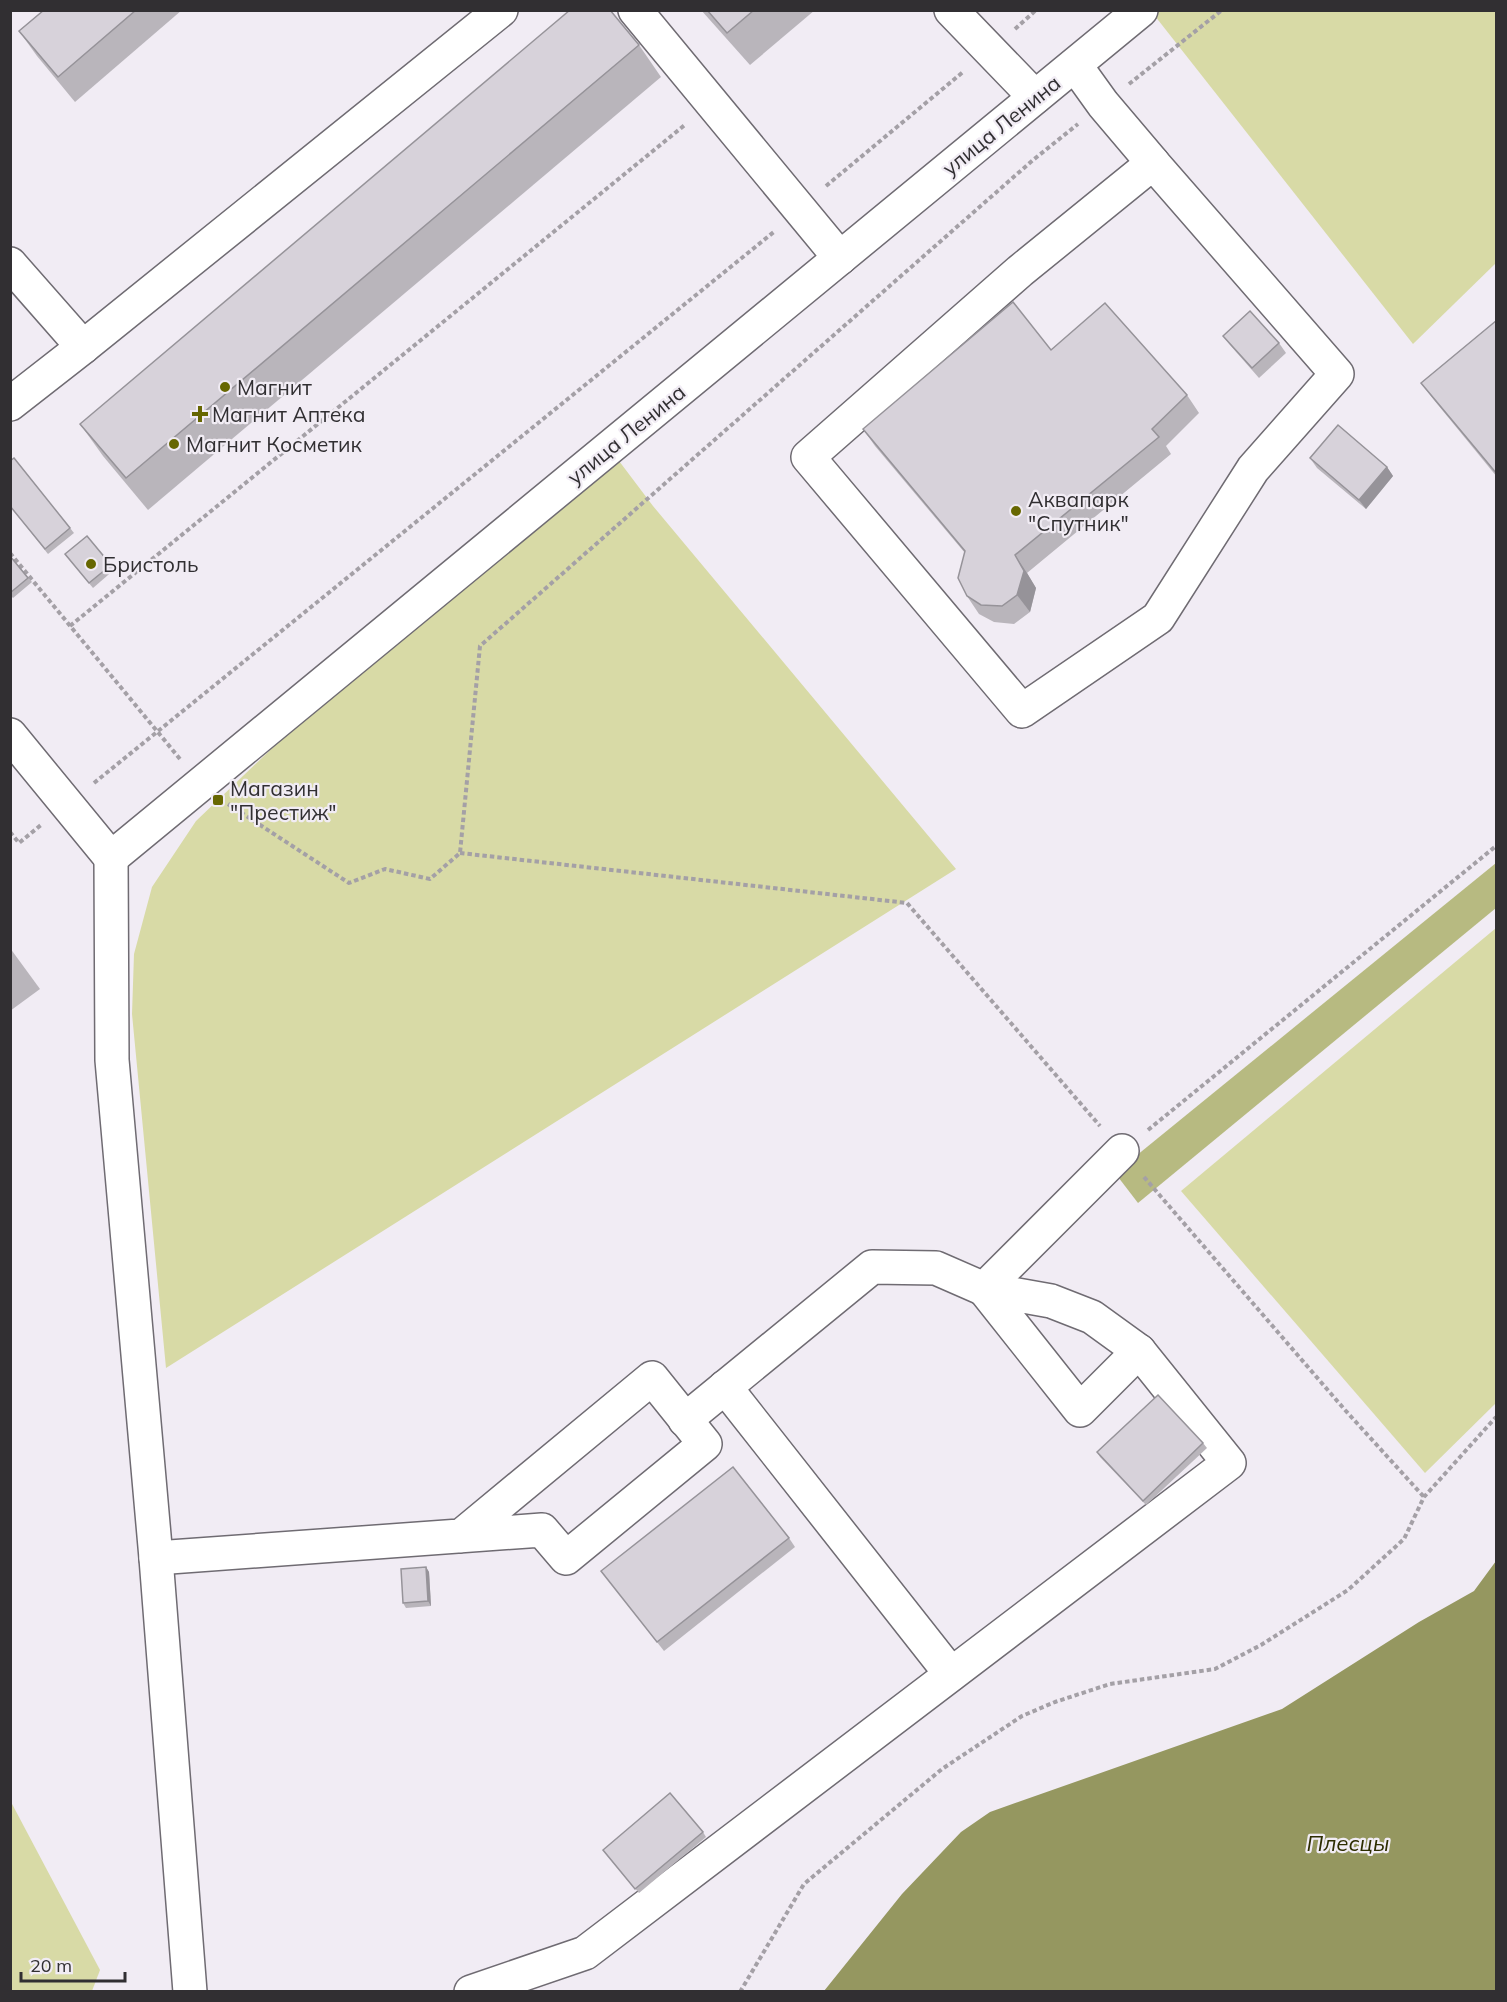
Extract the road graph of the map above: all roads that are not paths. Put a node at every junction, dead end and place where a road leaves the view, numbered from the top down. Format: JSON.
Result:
{"nodes":[{"id":1,"x":501,"y":10,"type":"edge"},
{"id":2,"x":635,"y":10,"type":"edge"},
{"id":3,"x":951,"y":10,"type":"edge"},
{"id":4,"x":1141,"y":10,"type":"edge"},
{"id":5,"x":1075,"y":65,"type":"junction"},
{"id":6,"x":1035,"y":97,"type":"junction"},
{"id":7,"x":1154,"y":163,"type":"junction"},
{"id":8,"x":840,"y":258,"type":"junction"},
{"id":9,"x":10,"y":264,"type":"edge"},
{"id":10,"x":83,"y":346,"type":"junction"},
{"id":11,"x":10,"y":404,"type":"edge"},
{"id":12,"x":10,"y":735,"type":"edge"},
{"id":13,"x":111,"y":858,"type":"junction"},
{"id":14,"x":1122,"y":1151,"type":"road end"},
{"id":15,"x":984,"y":1289,"type":"junction"},
{"id":16,"x":1139,"y":1351,"type":"junction"},
{"id":17,"x":725,"y":1387,"type":"junction"},
{"id":18,"x":685,"y":1420,"type":"junction"},
{"id":19,"x":461,"y":1536,"type":"junction"},
{"id":20,"x":156,"y":1558,"type":"junction"},
{"id":21,"x":951,"y":1674,"type":"junction"},
{"id":22,"x":190,"y":1992,"type":"edge"},
{"id":23,"x":471,"y":1992,"type":"edge"}],
"edges":[{"from":1,"to":10,"type":"street"},
{"from":2,"to":8,"type":"street"},
{"from":3,"to":6,"type":"street"},
{"from":4,"to":5,"type":"street","name":"улица Ленина"},
{"from":5,"to":6,"type":"street","name":"улица Ленина"},
{"from":5,"to":7,"type":"street"},
{"from":6,"to":8,"type":"street","name":"улица Ленина"},
{"from":7,"to":7,"type":"street"},
{"from":8,"to":13,"type":"street","name":"улица Ленина"},
{"from":9,"to":10,"type":"street"},
{"from":10,"to":11,"type":"street"},
{"from":12,"to":13,"type":"street"},
{"from":13,"to":20,"type":"street"},
{"from":14,"to":15,"type":"street"},
{"from":15,"to":16,"type":"street"},
{"from":15,"to":16,"type":"street"},
{"from":15,"to":17,"type":"street"},
{"from":16,"to":21,"type":"street"},
{"from":17,"to":18,"type":"street"},
{"from":17,"to":21,"type":"street"},
{"from":18,"to":19,"type":"street"},
{"from":18,"to":19,"type":"street"},
{"from":19,"to":20,"type":"street"},
{"from":20,"to":22,"type":"street"},
{"from":21,"to":23,"type":"street"}]}
